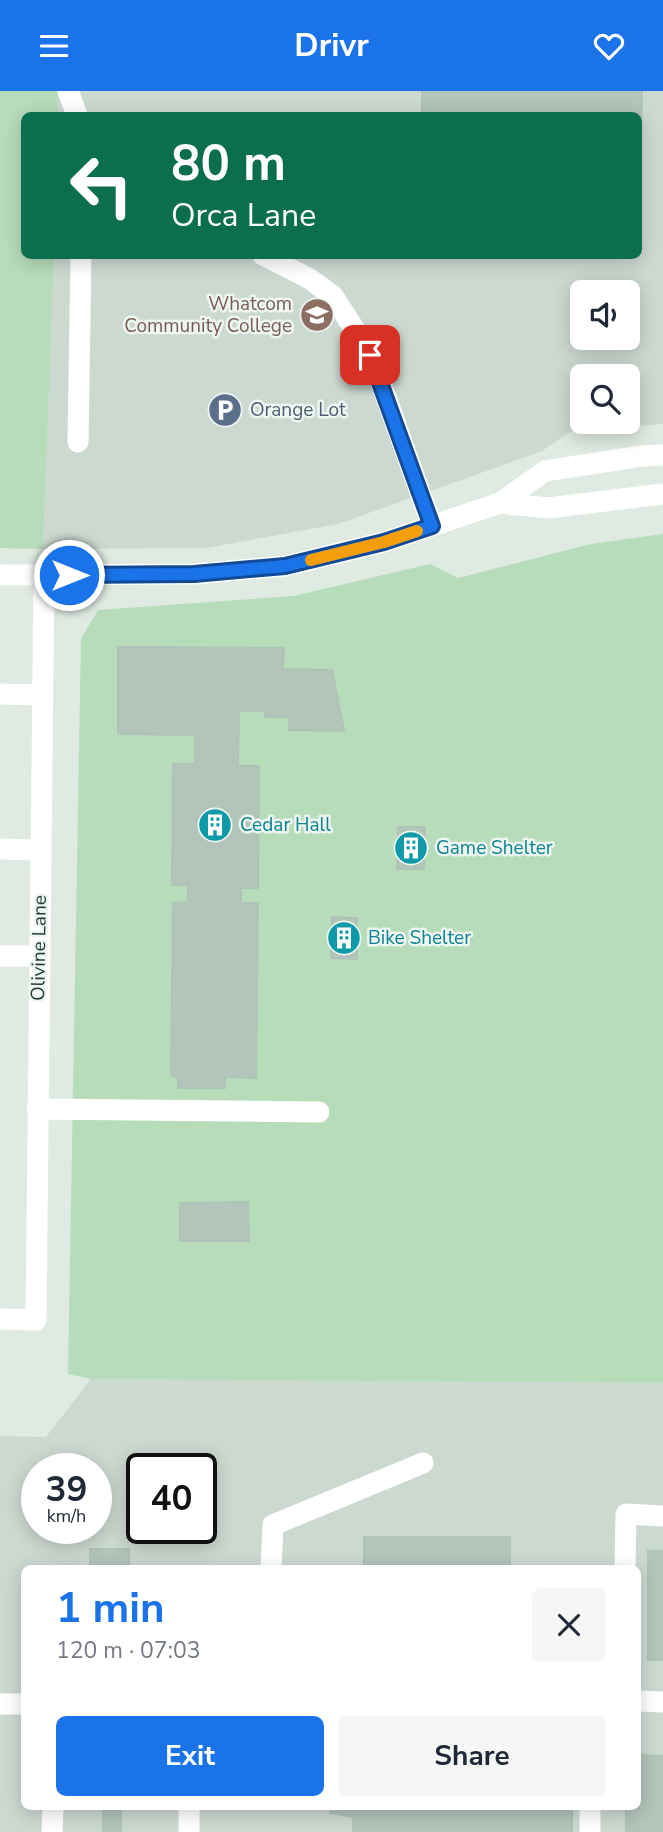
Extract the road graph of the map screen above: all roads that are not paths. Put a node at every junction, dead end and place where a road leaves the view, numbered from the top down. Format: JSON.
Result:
{"nodes":[{"id":1,"x":68,"y":91,"type":"edge"},
{"id":2,"x":76,"y":112,"type":"edge"},
{"id":3,"x":81,"y":259,"type":"edge"},
{"id":4,"x":271,"y":259,"type":"edge"},
{"id":5,"x":78,"y":442,"type":"dead end"},
{"id":6,"x":663,"y":455,"type":"edge"},
{"id":7,"x":663,"y":494,"type":"edge"},
{"id":8,"x":500,"y":503,"type":"junction"},
{"id":9,"x":432,"y":526,"type":"junction"},
{"id":10,"x":0,"y":575,"type":"edge"},
{"id":11,"x":44,"y":576,"type":"junction"},
{"id":12,"x":0,"y":694,"type":"edge"},
{"id":13,"x":41,"y":695,"type":"junction"},
{"id":14,"x":0,"y":849,"type":"edge"},
{"id":15,"x":40,"y":850,"type":"junction"},
{"id":16,"x":0,"y":956,"type":"edge"},
{"id":17,"x":39,"y":956,"type":"junction"},
{"id":18,"x":37,"y":1109,"type":"junction"},
{"id":19,"x":319,"y":1112,"type":"dead end"},
{"id":20,"x":0,"y":1319,"type":"edge"},
{"id":21,"x":423,"y":1463,"type":"dead end"},
{"id":22,"x":663,"y":1515,"type":"edge"},
{"id":23,"x":271,"y":1565,"type":"edge"},
{"id":24,"x":625,"y":1565,"type":"edge"},
{"id":25,"x":641,"y":1701,"type":"edge"},
{"id":26,"x":663,"y":1702,"type":"edge"},
{"id":27,"x":0,"y":1704,"type":"edge"},
{"id":28,"x":21,"y":1704,"type":"edge"},
{"id":29,"x":53,"y":1810,"type":"edge"},
{"id":30,"x":189,"y":1810,"type":"edge"},
{"id":31,"x":590,"y":1810,"type":"edge"},
{"id":32,"x":52,"y":1832,"type":"edge"},
{"id":33,"x":189,"y":1832,"type":"edge"},
{"id":34,"x":590,"y":1832,"type":"edge"}],
"edges":[{"from":1,"to":2,"type":"street"},
{"from":3,"to":5,"type":"street"},
{"from":4,"to":9,"type":"street"},
{"from":6,"to":8,"type":"street"},
{"from":7,"to":8,"type":"street"},
{"from":8,"to":9,"type":"street"},
{"from":9,"to":11,"type":"street"},
{"from":10,"to":11,"type":"street"},
{"from":11,"to":13,"type":"street","name":"Olivine Lane"},
{"from":12,"to":13,"type":"street"},
{"from":13,"to":15,"type":"street","name":"Olivine Lane"},
{"from":14,"to":15,"type":"street"},
{"from":15,"to":17,"type":"street","name":"Olivine Lane"},
{"from":16,"to":17,"type":"street"},
{"from":17,"to":18,"type":"street","name":"Olivine Lane"},
{"from":18,"to":19,"type":"street"},
{"from":18,"to":20,"type":"street","name":"Olivine Lane"},
{"from":21,"to":23,"type":"street"},
{"from":22,"to":24,"type":"street"},
{"from":25,"to":26,"type":"street"},
{"from":27,"to":28,"type":"street"},
{"from":29,"to":32,"type":"street"},
{"from":30,"to":33,"type":"street"},
{"from":31,"to":34,"type":"street"}]}
